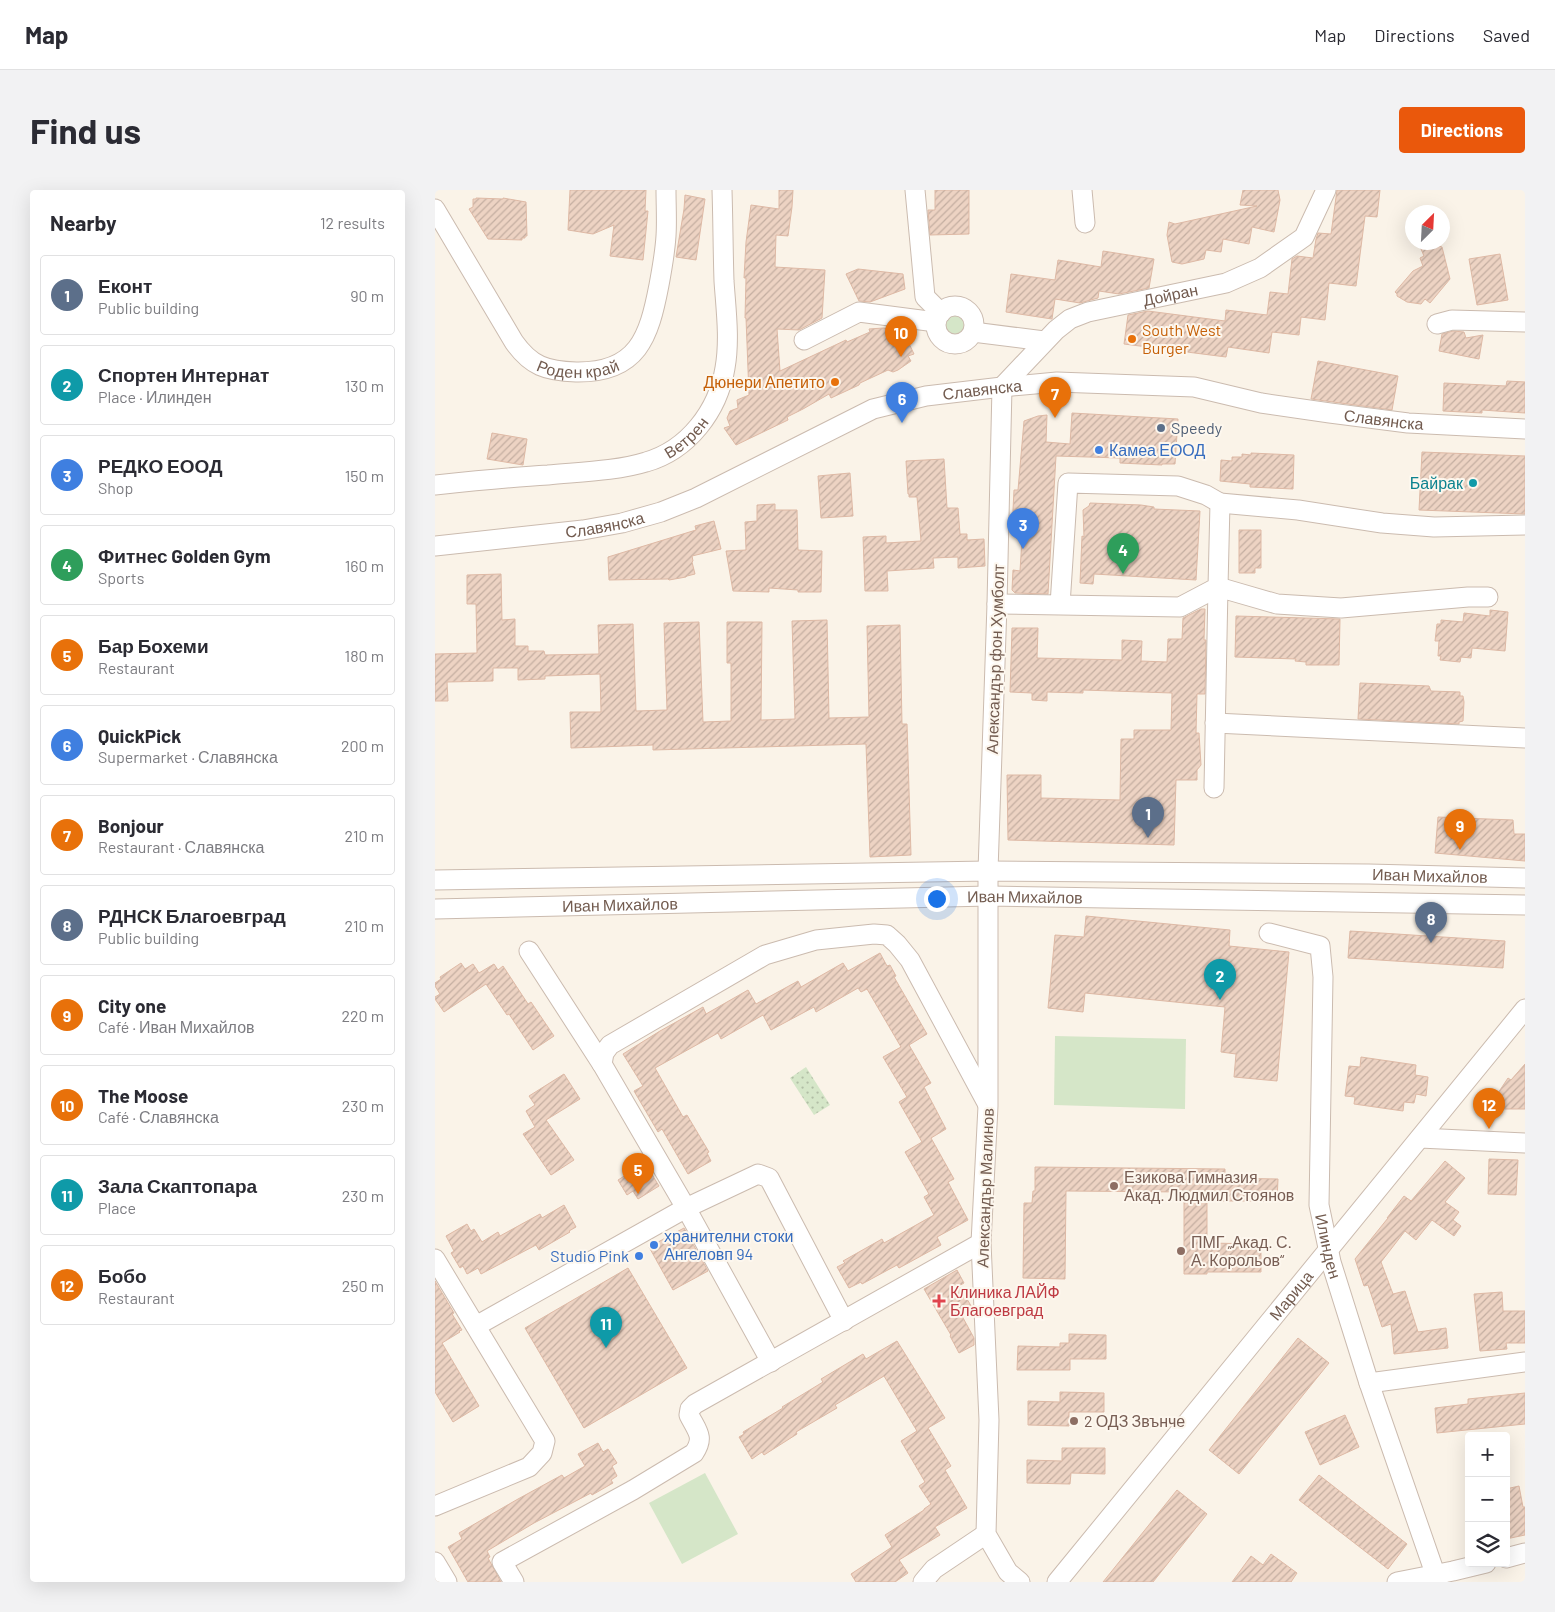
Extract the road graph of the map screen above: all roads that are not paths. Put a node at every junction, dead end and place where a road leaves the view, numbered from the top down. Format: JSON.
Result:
{"nodes":[{"id":1,"x":666,"y":190,"type":"edge"},
{"id":2,"x":723,"y":190,"type":"edge"},
{"id":3,"x":915,"y":190,"type":"edge"},
{"id":4,"x":1082,"y":190,"type":"edge"},
{"id":5,"x":1326,"y":190,"type":"edge"},
{"id":6,"x":435,"y":209,"type":"edge"},
{"id":7,"x":1085,"y":223,"type":"dead end"},
{"id":8,"x":938,"y":317,"type":"junction"},
{"id":9,"x":1525,"y":322,"type":"edge"},
{"id":10,"x":1437,"y":324,"type":"dead end"},
{"id":11,"x":973,"y":332,"type":"junction"},
{"id":12,"x":804,"y":340,"type":"dead end"},
{"id":13,"x":1044,"y":341,"type":"junction"},
{"id":14,"x":1002,"y":387,"type":"junction"},
{"id":15,"x":1525,"y":429,"type":"edge"},
{"id":16,"x":435,"y":485,"type":"edge"},
{"id":17,"x":1220,"y":503,"type":"junction"},
{"id":18,"x":1525,"y":525,"type":"edge"},
{"id":19,"x":435,"y":546,"type":"edge"},
{"id":20,"x":1219,"y":588,"type":"junction"},
{"id":21,"x":1488,"y":597,"type":"dead end"},
{"id":22,"x":997,"y":604,"type":"junction"},
{"id":23,"x":1060,"y":605,"type":"junction"},
{"id":24,"x":1215,"y":723,"type":"junction"},
{"id":25,"x":1525,"y":738,"type":"edge"},
{"id":26,"x":1214,"y":788,"type":"dead end"},
{"id":27,"x":988,"y":872,"type":"junction"},
{"id":28,"x":1525,"y":878,"type":"edge"},
{"id":29,"x":435,"y":880,"type":"edge"},
{"id":30,"x":989,"y":896,"type":"junction"},
{"id":31,"x":1525,"y":905,"type":"edge"},
{"id":32,"x":435,"y":910,"type":"edge"},
{"id":33,"x":1269,"y":934,"type":"dead end"},
{"id":34,"x":529,"y":951,"type":"dead end"},
{"id":35,"x":1525,"y":1009,"type":"edge"},
{"id":36,"x":602,"y":1064,"type":"junction"},
{"id":37,"x":988,"y":1106,"type":"junction"},
{"id":38,"x":1420,"y":1138,"type":"junction"},
{"id":39,"x":1525,"y":1143,"type":"edge"},
{"id":40,"x":685,"y":1208,"type":"junction"},
{"id":41,"x":981,"y":1244,"type":"junction"},
{"id":42,"x":1329,"y":1249,"type":"junction"},
{"id":43,"x":435,"y":1259,"type":"edge"},
{"id":44,"x":844,"y":1321,"type":"junction"},
{"id":45,"x":476,"y":1326,"type":"junction"},
{"id":46,"x":771,"y":1362,"type":"junction"},
{"id":47,"x":1525,"y":1362,"type":"edge"},
{"id":48,"x":1369,"y":1383,"type":"junction"},
{"id":49,"x":435,"y":1506,"type":"edge"},
{"id":50,"x":986,"y":1534,"type":"junction"},
{"id":51,"x":1525,"y":1554,"type":"edge"},
{"id":52,"x":1510,"y":1557,"type":"edge"},
{"id":53,"x":435,"y":1562,"type":"edge"},
{"id":54,"x":1472,"y":1567,"type":"edge"},
{"id":55,"x":1437,"y":1578,"type":"edge"},
{"id":56,"x":447,"y":1582,"type":"edge"},
{"id":57,"x":514,"y":1582,"type":"edge"},
{"id":58,"x":923,"y":1582,"type":"edge"},
{"id":59,"x":1020,"y":1582,"type":"edge"},
{"id":60,"x":1057,"y":1582,"type":"edge"},
{"id":61,"x":1397,"y":1582,"type":"edge"}],
"edges":[{"from":1,"to":6,"type":"street","name":"Роден край"},
{"from":2,"to":16,"type":"street","name":"Ветрен"},
{"from":3,"to":8,"type":"street"},
{"from":4,"to":7,"type":"street"},
{"from":5,"to":13,"type":"street","name":"Дойран"},
{"from":8,"to":11,"type":"street"},
{"from":8,"to":11,"type":"street"},
{"from":8,"to":12,"type":"street"},
{"from":9,"to":10,"type":"street"},
{"from":11,"to":13,"type":"street"},
{"from":13,"to":14,"type":"street","name":"Дойран"},
{"from":14,"to":15,"type":"street","name":"Славянска"},
{"from":14,"to":19,"type":"street","name":"Славянска"},
{"from":14,"to":22,"type":"street","name":"Александър фон Хумболт"},
{"from":17,"to":18,"type":"street"},
{"from":17,"to":20,"type":"street"},
{"from":17,"to":23,"type":"street"},
{"from":20,"to":21,"type":"street"},
{"from":20,"to":23,"type":"street"},
{"from":20,"to":24,"type":"street"},
{"from":22,"to":23,"type":"street"},
{"from":22,"to":27,"type":"street","name":"Александър фон Хумболт"},
{"from":24,"to":25,"type":"street"},
{"from":24,"to":26,"type":"street"},
{"from":27,"to":28,"type":"street","name":"Иван Михайлов"},
{"from":27,"to":29,"type":"street","name":"Иван Михайлов"},
{"from":27,"to":30,"type":"street","name":"Александър Малинов"},
{"from":30,"to":31,"type":"street","name":"Иван Михайлов"},
{"from":30,"to":32,"type":"street","name":"Иван Михайлов"},
{"from":30,"to":37,"type":"street","name":"Александър Малинов"},
{"from":33,"to":42,"type":"street","name":"Илинден"},
{"from":34,"to":36,"type":"street"},
{"from":35,"to":38,"type":"street","name":"Марица"},
{"from":36,"to":37,"type":"street"},
{"from":36,"to":40,"type":"street"},
{"from":37,"to":41,"type":"street","name":"Александър Малинов"},
{"from":38,"to":39,"type":"street"},
{"from":38,"to":42,"type":"street","name":"Марица"},
{"from":40,"to":44,"type":"street"},
{"from":40,"to":45,"type":"street"},
{"from":40,"to":46,"type":"street"},
{"from":41,"to":44,"type":"street"},
{"from":41,"to":50,"type":"street","name":"Александър Малинов"},
{"from":42,"to":48,"type":"street","name":"Илинден"},
{"from":42,"to":60,"type":"street","name":"Марица"},
{"from":43,"to":45,"type":"street"},
{"from":44,"to":46,"type":"street"},
{"from":45,"to":49,"type":"street"},
{"from":46,"to":57,"type":"street"},
{"from":47,"to":48,"type":"street"},
{"from":48,"to":55,"type":"street","name":"Илинден"},
{"from":50,"to":58,"type":"street"},
{"from":50,"to":59,"type":"street"},
{"from":51,"to":52,"type":"street"},
{"from":53,"to":56,"type":"street"},
{"from":54,"to":55,"type":"street"},
{"from":55,"to":61,"type":"street"}]}
